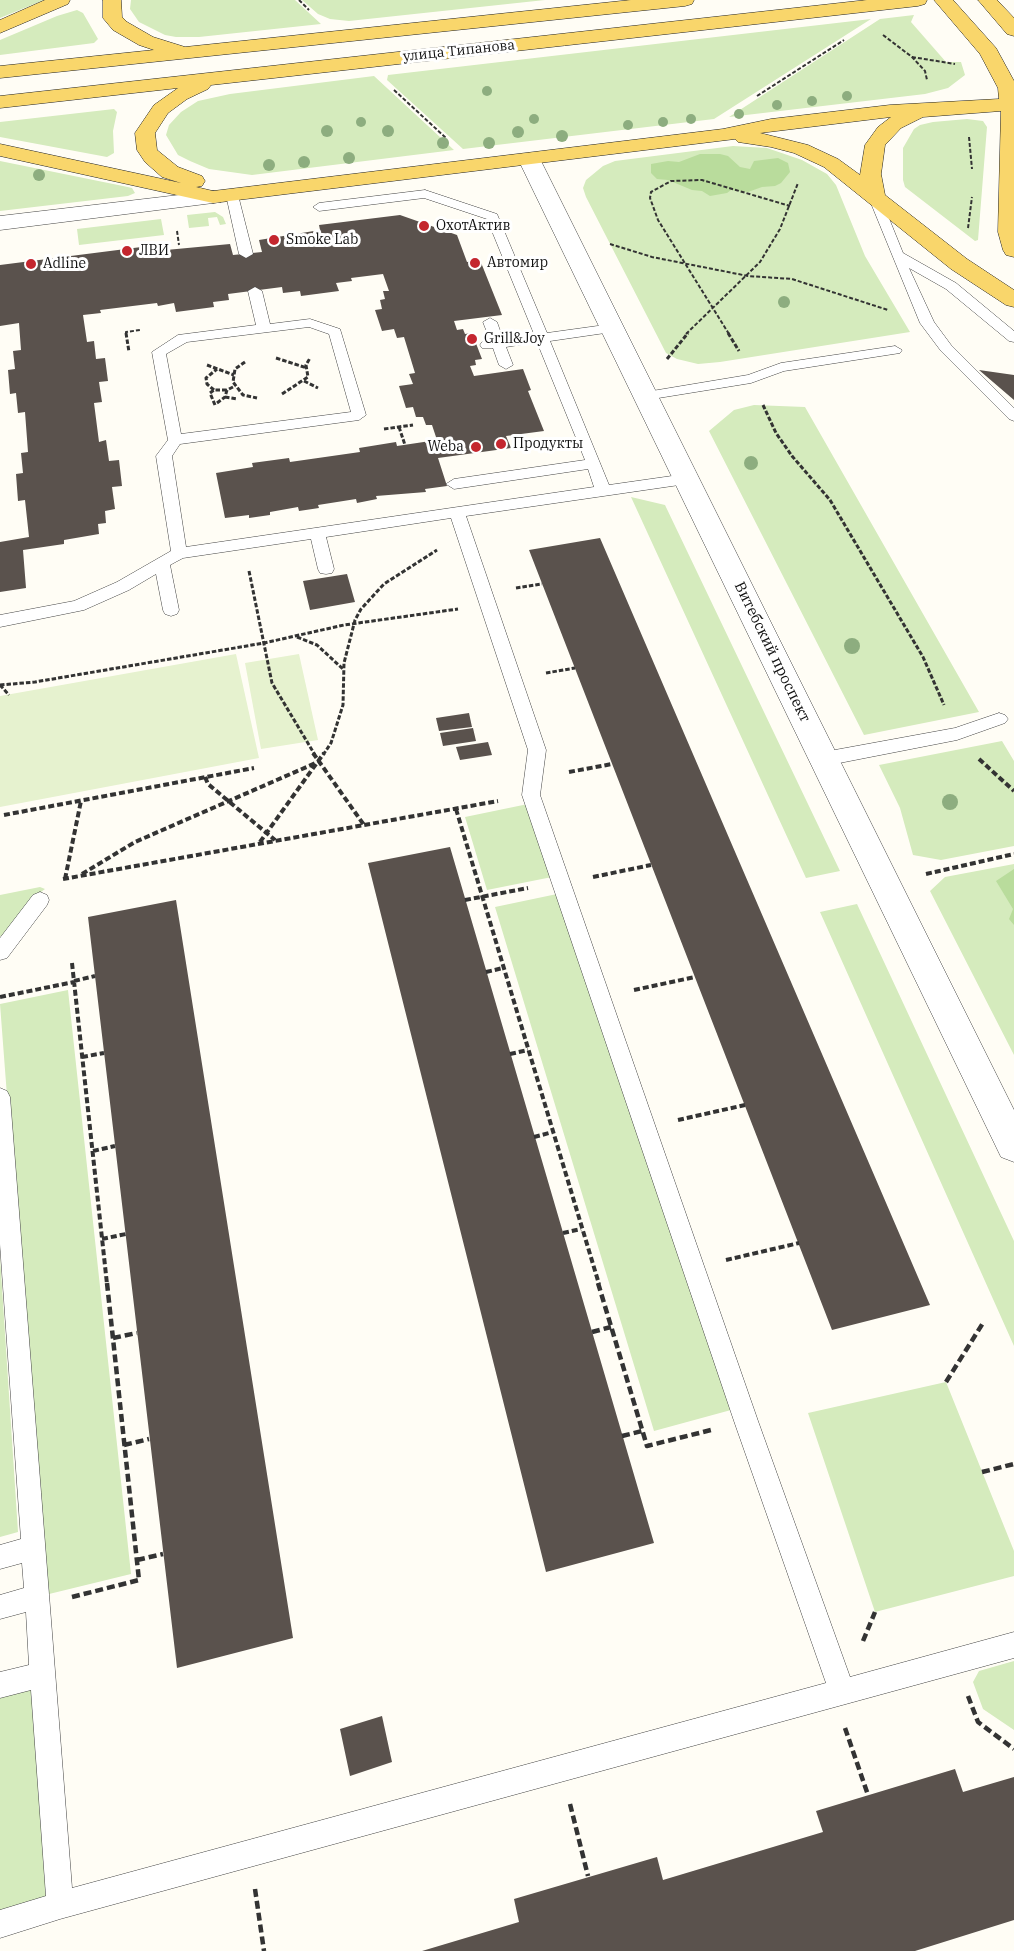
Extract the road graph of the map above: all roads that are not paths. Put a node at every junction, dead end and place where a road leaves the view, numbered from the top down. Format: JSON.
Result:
{"nodes":[{"id":1,"x":61,"y":0,"type":"edge"},
{"id":2,"x":112,"y":0,"type":"edge"},
{"id":3,"x":685,"y":0,"type":"edge"},
{"id":4,"x":918,"y":0,"type":"edge"},
{"id":5,"x":944,"y":0,"type":"edge"},
{"id":6,"x":987,"y":0,"type":"edge"},
{"id":7,"x":0,"y":27,"type":"edge"},
{"id":8,"x":1014,"y":30,"type":"edge"},
{"id":9,"x":189,"y":54,"type":"junction"},
{"id":10,"x":0,"y":72,"type":"edge"},
{"id":11,"x":220,"y":77,"type":"junction"},
{"id":12,"x":0,"y":102,"type":"edge"},
{"id":13,"x":1012,"y":105,"type":"edge"},
{"id":14,"x":918,"y":111,"type":"junction"},
{"id":15,"x":723,"y":135,"type":"junction"},
{"id":16,"x":0,"y":150,"type":"edge"},
{"id":17,"x":530,"y":159,"type":"junction"},
{"id":18,"x":225,"y":193,"type":"junction"},
{"id":19,"x":874,"y":196,"type":"junction"},
{"id":20,"x":320,"y":207,"type":"dead end"},
{"id":21,"x":0,"y":223,"type":"edge"},
{"id":22,"x":1014,"y":250,"type":"edge"},
{"id":23,"x":246,"y":254,"type":"dead end"},
{"id":24,"x":897,"y":255,"type":"junction"},
{"id":25,"x":255,"y":291,"type":"dead end"},
{"id":26,"x":1014,"y":300,"type":"edge"},
{"id":27,"x":490,"y":322,"type":"dead end"},
{"id":28,"x":264,"y":328,"type":"junction"},
{"id":29,"x":612,"y":328,"type":"junction"},
{"id":30,"x":542,"y":337,"type":"junction"},
{"id":31,"x":1014,"y":338,"type":"edge"},
{"id":32,"x":492,"y":344,"type":"junction"},
{"id":33,"x":895,"y":350,"type":"dead end"},
{"id":34,"x":506,"y":365,"type":"dead end"},
{"id":35,"x":643,"y":390,"type":"junction"},
{"id":36,"x":1014,"y":416,"type":"edge"},
{"id":37,"x":175,"y":440,"type":"junction"},
{"id":38,"x":594,"y":463,"type":"junction"},
{"id":39,"x":687,"y":479,"type":"junction"},
{"id":40,"x":454,"y":484,"type":"dead end"},
{"id":41,"x":603,"y":491,"type":"junction"},
{"id":42,"x":459,"y":520,"type":"junction"},
{"id":43,"x":317,"y":533,"type":"junction"},
{"id":44,"x":179,"y":553,"type":"junction"},
{"id":45,"x":162,"y":564,"type":"junction"},
{"id":46,"x":326,"y":569,"type":"dead end"},
{"id":47,"x":171,"y":610,"type":"dead end"},
{"id":48,"x":0,"y":621,"type":"edge"},
{"id":49,"x":999,"y":719,"type":"dead end"},
{"id":50,"x":824,"y":759,"type":"junction"},
{"id":51,"x":40,"y":900,"type":"road end"},
{"id":52,"x":0,"y":952,"type":"edge"},
{"id":53,"x":0,"y":1097,"type":"edge"},
{"id":54,"x":1014,"y":1146,"type":"edge"},
{"id":55,"x":33,"y":1548,"type":"junction"},
{"id":56,"x":0,"y":1557,"type":"edge"},
{"id":57,"x":37,"y":1601,"type":"junction"},
{"id":58,"x":0,"y":1607,"type":"edge"},
{"id":59,"x":1014,"y":1645,"type":"edge"},
{"id":60,"x":42,"y":1674,"type":"junction"},
{"id":61,"x":0,"y":1685,"type":"edge"},
{"id":62,"x":838,"y":1692,"type":"junction"},
{"id":63,"x":60,"y":1905,"type":"junction"},
{"id":64,"x":0,"y":1924,"type":"edge"}],
"edges":[{"from":1,"to":7,"type":"main road"},
{"from":2,"to":9,"type":"main road"},
{"from":3,"to":9,"type":"main road","name":"улица Типанова"},
{"from":4,"to":11,"type":"main road","name":"улица Типанова"},
{"from":5,"to":13,"type":"main road"},
{"from":6,"to":8,"type":"main road"},
{"from":9,"to":10,"type":"main road","name":"улица Типанова"},
{"from":11,"to":12,"type":"main road","name":"улица Типанова"},
{"from":11,"to":18,"type":"main road"},
{"from":13,"to":14,"type":"main road"},
{"from":13,"to":22,"type":"main road"},
{"from":14,"to":15,"type":"main road"},
{"from":14,"to":19,"type":"main road"},
{"from":15,"to":17,"type":"main road"},
{"from":15,"to":19,"type":"main road"},
{"from":16,"to":18,"type":"main road"},
{"from":17,"to":18,"type":"main road"},
{"from":17,"to":29,"type":"street","name":"Витебский проспект"},
{"from":18,"to":21,"type":"street"},
{"from":18,"to":23,"type":"lane"},
{"from":19,"to":24,"type":"lane"},
{"from":19,"to":26,"type":"main road"},
{"from":20,"to":30,"type":"lane"},
{"from":24,"to":31,"type":"lane"},
{"from":24,"to":36,"type":"lane"},
{"from":25,"to":28,"type":"lane"},
{"from":27,"to":32,"type":"lane"},
{"from":28,"to":37,"type":"lane"},
{"from":28,"to":37,"type":"lane"},
{"from":29,"to":30,"type":"lane"},
{"from":29,"to":35,"type":"street","name":"Витебский проспект"},
{"from":30,"to":32,"type":"lane"},
{"from":30,"to":38,"type":"lane"},
{"from":32,"to":34,"type":"lane"},
{"from":33,"to":35,"type":"lane"},
{"from":35,"to":39,"type":"street","name":"Витебский проспект"},
{"from":37,"to":44,"type":"lane"},
{"from":38,"to":40,"type":"lane"},
{"from":38,"to":41,"type":"lane"},
{"from":39,"to":41,"type":"lane"},
{"from":39,"to":50,"type":"street","name":"Витебский проспект"},
{"from":41,"to":42,"type":"lane"},
{"from":42,"to":43,"type":"lane"},
{"from":42,"to":62,"type":"lane"},
{"from":43,"to":44,"type":"lane"},
{"from":43,"to":46,"type":"lane"},
{"from":44,"to":45,"type":"lane"},
{"from":45,"to":47,"type":"lane"},
{"from":45,"to":48,"type":"lane"},
{"from":49,"to":50,"type":"lane"},
{"from":50,"to":54,"type":"street","name":"Витебский проспект"},
{"from":51,"to":52,"type":"lane"},
{"from":53,"to":55,"type":"lane"},
{"from":55,"to":56,"type":"lane"},
{"from":55,"to":57,"type":"lane"},
{"from":57,"to":58,"type":"lane"},
{"from":57,"to":60,"type":"lane"},
{"from":59,"to":62,"type":"lane"},
{"from":60,"to":61,"type":"lane"},
{"from":60,"to":63,"type":"lane"},
{"from":62,"to":63,"type":"lane"},
{"from":63,"to":64,"type":"lane"}]}
